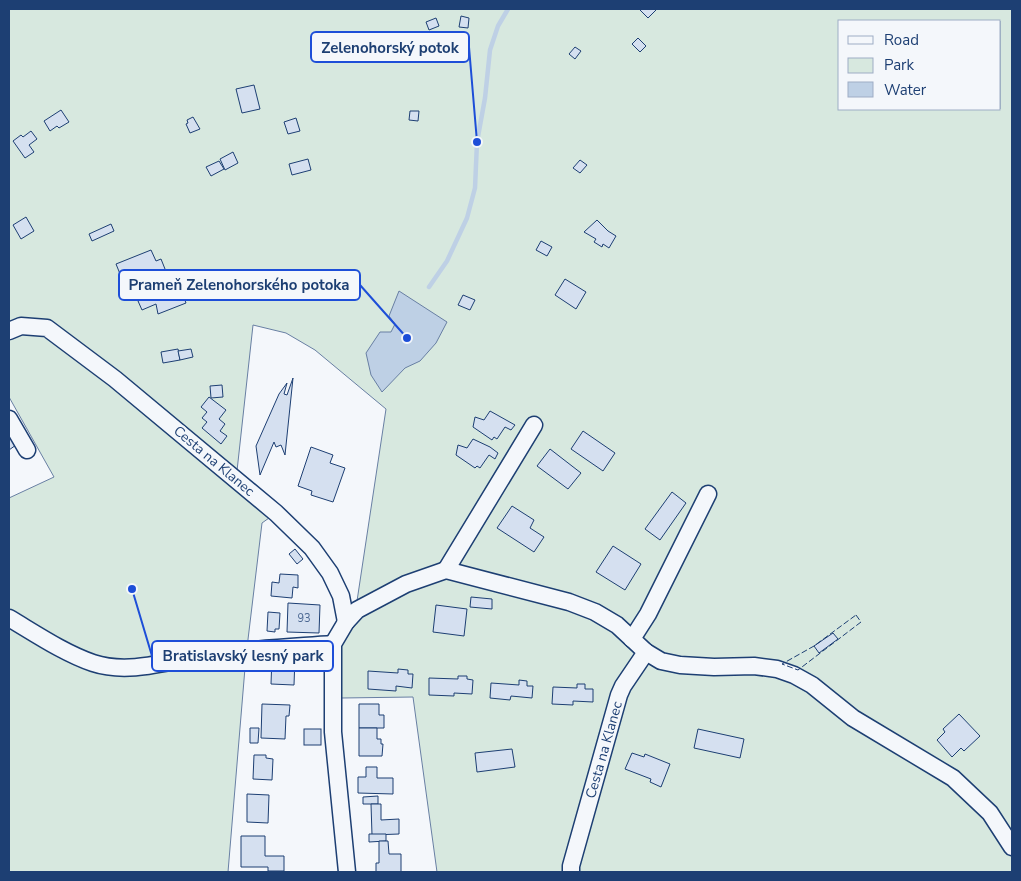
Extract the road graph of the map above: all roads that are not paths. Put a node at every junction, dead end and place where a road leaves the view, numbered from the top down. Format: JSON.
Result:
{"nodes":[{"id":1,"x":9,"y":331,"type":"edge"},
{"id":2,"x":9,"y":419,"type":"edge"},
{"id":3,"x":534,"y":425,"type":"dead end"},
{"id":4,"x":27,"y":450,"type":"dead end"},
{"id":5,"x":708,"y":494,"type":"dead end"},
{"id":6,"x":446,"y":570,"type":"junction"},
{"id":7,"x":9,"y":618,"type":"edge"},
{"id":8,"x":346,"y":622,"type":"junction"},
{"id":9,"x":632,"y":639,"type":"junction"},
{"id":10,"x":333,"y":644,"type":"junction"},
{"id":11,"x":646,"y":652,"type":"junction"},
{"id":12,"x":1012,"y":847,"type":"edge"},
{"id":13,"x":347,"y":872,"type":"edge"},
{"id":14,"x":571,"y":872,"type":"edge"}],
"edges":[{"from":1,"to":8,"type":"street","name":"Cesta na Klanec"},
{"from":2,"to":4,"type":"street"},
{"from":3,"to":6,"type":"street"},
{"from":5,"to":9,"type":"street"},
{"from":6,"to":8,"type":"street"},
{"from":6,"to":9,"type":"street"},
{"from":7,"to":10,"type":"street"},
{"from":8,"to":10,"type":"street"},
{"from":9,"to":11,"type":"street"},
{"from":10,"to":13,"type":"street"},
{"from":11,"to":12,"type":"street"},
{"from":11,"to":14,"type":"street","name":"Cesta na Klanec"}]}
